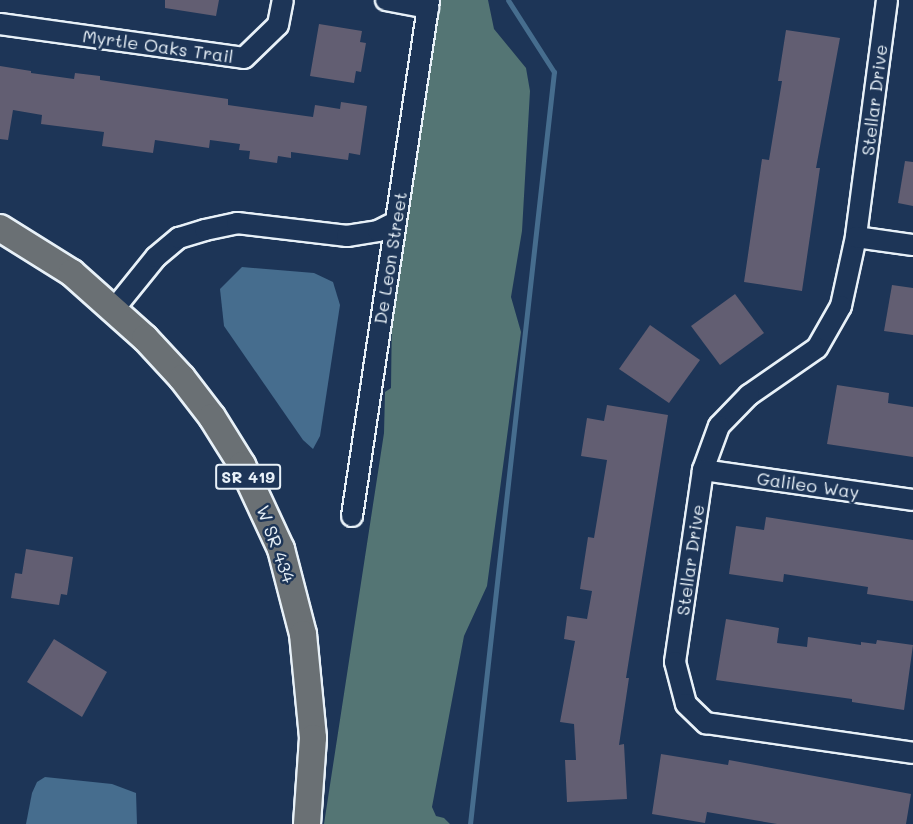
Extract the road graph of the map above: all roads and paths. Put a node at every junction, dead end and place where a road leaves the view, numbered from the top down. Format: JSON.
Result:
{"nodes":[{"id":1,"x":283,"y":0,"type":"edge"},
{"id":2,"x":386,"y":0,"type":"edge"},
{"id":3,"x":887,"y":0,"type":"edge"},
{"id":4,"x":429,"y":4,"type":"edge"},
{"id":5,"x":0,"y":24,"type":"edge"},
{"id":6,"x":396,"y":222,"type":"junction"},
{"id":7,"x":0,"y":228,"type":"edge"},
{"id":8,"x":856,"y":237,"type":"junction"},
{"id":9,"x":913,"y":245,"type":"edge"},
{"id":10,"x":114,"y":309,"type":"junction"},
{"id":11,"x":703,"y":470,"type":"junction"},
{"id":12,"x":913,"y":500,"type":"edge"},
{"id":13,"x":352,"y":516,"type":"dead end"},
{"id":14,"x":913,"y":753,"type":"edge"},
{"id":15,"x":307,"y":824,"type":"edge"}],
"edges":[{"from":1,"to":5,"type":"street","name":"Myrtle Oaks Trail"},
{"from":2,"to":4,"type":"street"},
{"from":3,"to":8,"type":"street","name":"Stellar Drive"},
{"from":4,"to":6,"type":"street","name":"De Leon Street"},
{"from":6,"to":10,"type":"street"},
{"from":6,"to":13,"type":"street","name":"De Leon Street"},
{"from":7,"to":10,"type":"main road","name":"W SR 434","number":"SR 419"},
{"from":8,"to":9,"type":"street"},
{"from":8,"to":11,"type":"street","name":"Stellar Drive"},
{"from":10,"to":15,"type":"main road","name":"W SR 434","number":"SR 419"},
{"from":11,"to":12,"type":"street","name":"Galileo Way"},
{"from":11,"to":14,"type":"street","name":"Stellar Drive"}]}
